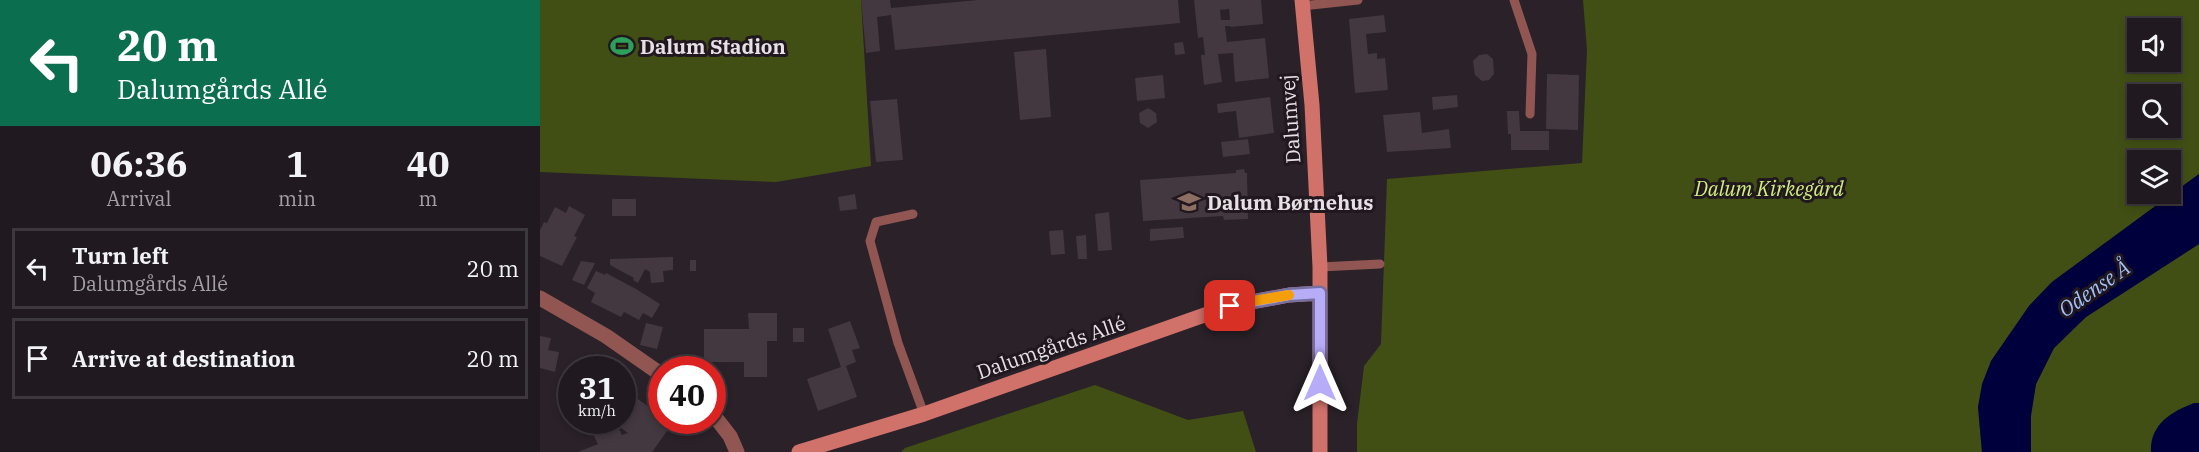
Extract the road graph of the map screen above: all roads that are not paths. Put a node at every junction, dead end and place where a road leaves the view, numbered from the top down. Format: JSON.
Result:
{"nodes":[{"id":1,"x":1358,"y":0,"type":"edge"},
{"id":2,"x":1514,"y":0,"type":"edge"},
{"id":3,"x":1302,"y":3,"type":"edge"},
{"id":4,"x":1530,"y":114,"type":"dead end"},
{"id":5,"x":913,"y":214,"type":"dead end"},
{"id":6,"x":1380,"y":264,"type":"dead end"},
{"id":7,"x":1320,"y":267,"type":"junction"},
{"id":8,"x":1320,"y":293,"type":"junction"},
{"id":9,"x":540,"y":298,"type":"edge"},
{"id":10,"x":648,"y":365,"type":"edge"},
{"id":11,"x":924,"y":414,"type":"junction"},
{"id":12,"x":726,"y":431,"type":"edge"},
{"id":13,"x":737,"y":452,"type":"edge"},
{"id":14,"x":799,"y":452,"type":"edge"},
{"id":15,"x":1320,"y":452,"type":"edge"}],
"edges":[{"from":1,"to":3,"type":"lane"},
{"from":2,"to":4,"type":"lane"},
{"from":3,"to":7,"type":"street","name":"Dalumvej"},
{"from":5,"to":11,"type":"lane"},
{"from":6,"to":7,"type":"lane"},
{"from":7,"to":8,"type":"street","name":"Dalumvej"},
{"from":8,"to":11,"type":"street","name":"Dalumgårds Allé"},
{"from":8,"to":15,"type":"street","name":"Dalumvej"},
{"from":9,"to":10,"type":"street"},
{"from":11,"to":14,"type":"street","name":"Dalumgårds Allé"},
{"from":12,"to":13,"type":"street"}]}
